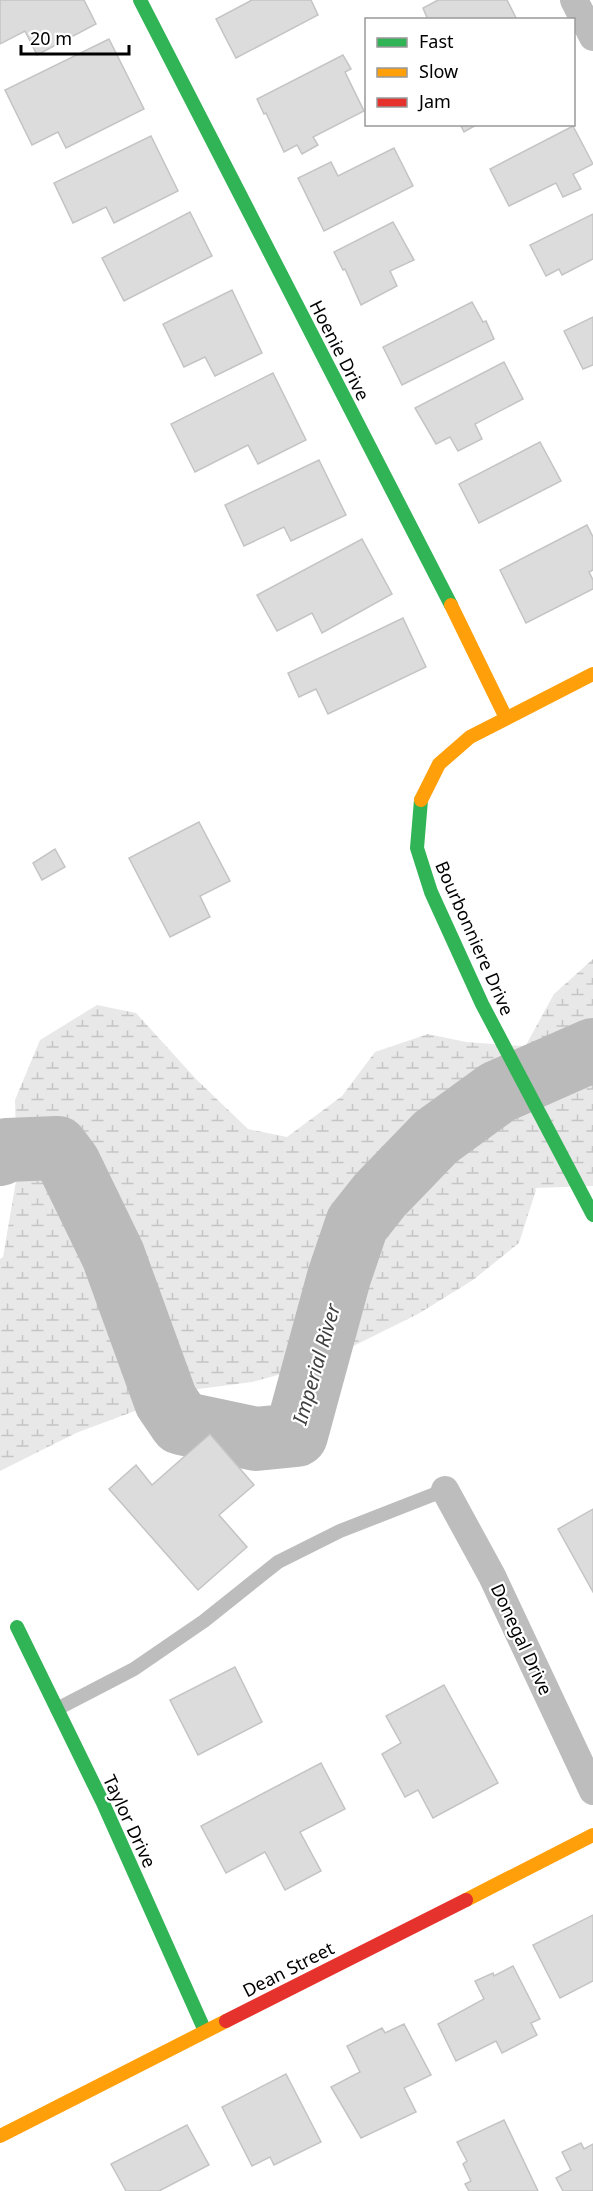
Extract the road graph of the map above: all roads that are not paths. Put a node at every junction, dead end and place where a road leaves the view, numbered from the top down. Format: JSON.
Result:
{"nodes":[{"id":1,"x":140,"y":0,"type":"edge"},
{"id":2,"x":573,"y":0,"type":"edge"},
{"id":3,"x":593,"y":37,"type":"edge"},
{"id":4,"x":593,"y":674,"type":"edge"},
{"id":5,"x":506,"y":718,"type":"junction"},
{"id":6,"x":593,"y":1215,"type":"edge"},
{"id":7,"x":445,"y":1490,"type":"joint"},
{"id":8,"x":17,"y":1627,"type":"dead end"},
{"id":9,"x":57,"y":1709,"type":"junction"},
{"id":10,"x":593,"y":1791,"type":"edge"},
{"id":11,"x":593,"y":1835,"type":"edge"},
{"id":12,"x":206,"y":2031,"type":"junction"},
{"id":13,"x":0,"y":2136,"type":"edge"}],
"edges":[{"from":1,"to":5,"type":"street","name":"Hoenie Drive"},
{"from":2,"to":3,"type":"street"},
{"from":4,"to":5,"type":"street","name":"Bourbonniere Drive"},
{"from":5,"to":6,"type":"street","name":"Bourbonniere Drive"},
{"from":7,"to":9,"type":"lane"},
{"from":7,"to":10,"type":"street","name":"Donegal Drive"},
{"from":8,"to":9,"type":"street","name":"Taylor Drive"},
{"from":9,"to":12,"type":"street","name":"Taylor Drive"},
{"from":11,"to":12,"type":"street","name":"Dean Street"},
{"from":12,"to":13,"type":"street","name":"Dean Street"}]}
